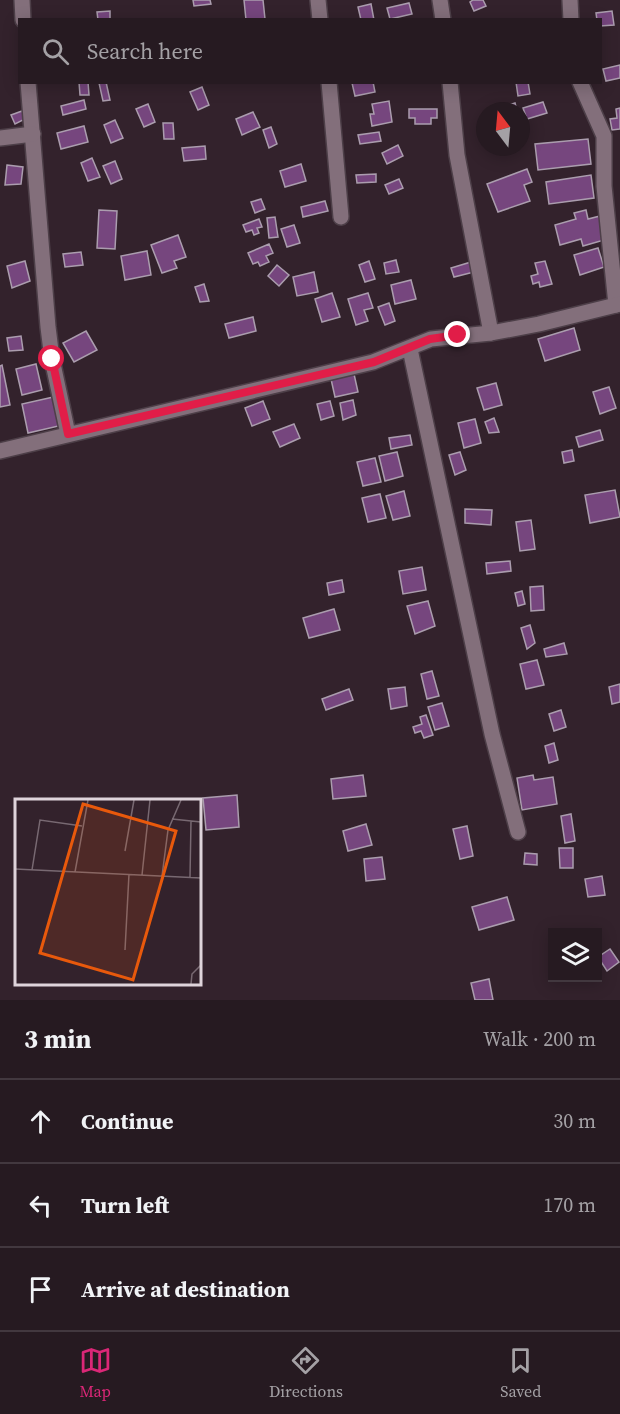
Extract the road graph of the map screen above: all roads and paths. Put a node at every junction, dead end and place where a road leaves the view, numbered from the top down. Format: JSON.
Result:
{"nodes":[{"id":1,"x":22,"y":0,"type":"edge"},
{"id":2,"x":318,"y":0,"type":"edge"},
{"id":3,"x":440,"y":0,"type":"edge"},
{"id":4,"x":570,"y":0,"type":"edge"},
{"id":5,"x":23,"y":18,"type":"edge"},
{"id":6,"x":320,"y":18,"type":"edge"},
{"id":7,"x":443,"y":18,"type":"edge"},
{"id":8,"x":571,"y":18,"type":"edge"},
{"id":9,"x":28,"y":84,"type":"edge"},
{"id":10,"x":329,"y":84,"type":"edge"},
{"id":11,"x":450,"y":84,"type":"edge"},
{"id":12,"x":581,"y":84,"type":"edge"},
{"id":13,"x":33,"y":134,"type":"junction"},
{"id":14,"x":0,"y":138,"type":"edge"},
{"id":15,"x":341,"y":217,"type":"dead end"},
{"id":16,"x":618,"y":304,"type":"edge"},
{"id":17,"x":491,"y":333,"type":"junction"},
{"id":18,"x":410,"y":349,"type":"junction"},
{"id":19,"x":68,"y":434,"type":"junction"},
{"id":20,"x":0,"y":451,"type":"edge"},
{"id":21,"x":518,"y":832,"type":"dead end"}],
"edges":[{"from":1,"to":5,"type":"street"},
{"from":2,"to":6,"type":"street"},
{"from":3,"to":7,"type":"street"},
{"from":4,"to":8,"type":"street"},
{"from":9,"to":13,"type":"street"},
{"from":10,"to":15,"type":"street"},
{"from":11,"to":17,"type":"street"},
{"from":12,"to":16,"type":"street"},
{"from":13,"to":14,"type":"street"},
{"from":13,"to":19,"type":"street"},
{"from":16,"to":17,"type":"street"},
{"from":17,"to":18,"type":"street"},
{"from":18,"to":19,"type":"street"},
{"from":18,"to":21,"type":"street"},
{"from":19,"to":20,"type":"street"}]}
